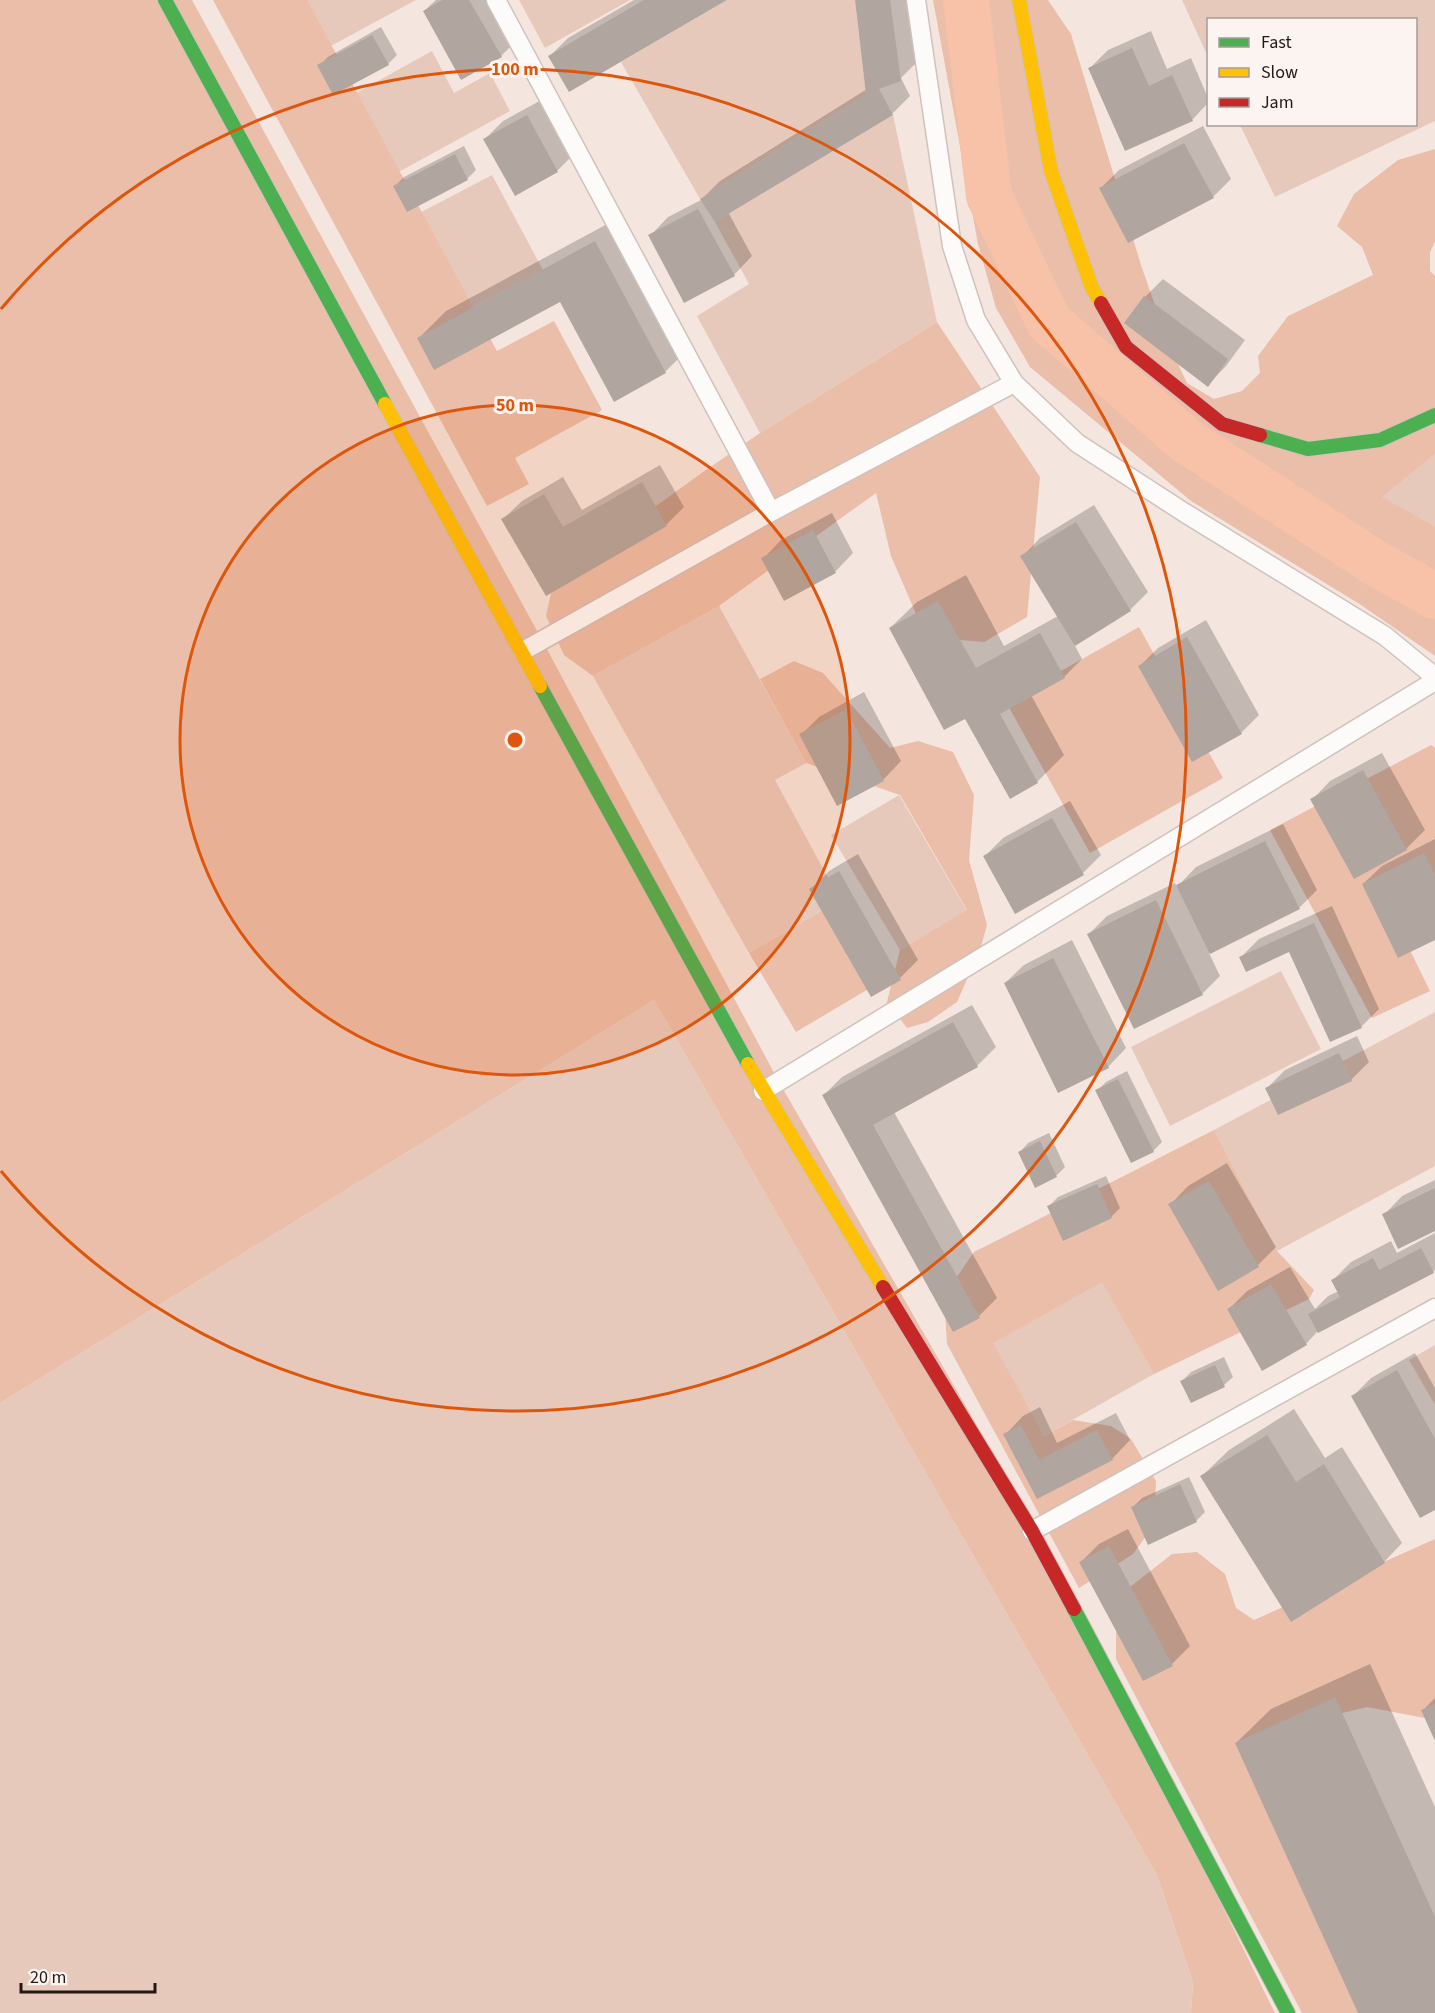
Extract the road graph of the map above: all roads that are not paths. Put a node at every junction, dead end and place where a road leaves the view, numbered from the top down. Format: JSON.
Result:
{"nodes":[{"id":1,"x":165,"y":0,"type":"edge"},
{"id":2,"x":496,"y":0,"type":"edge"},
{"id":3,"x":916,"y":0,"type":"edge"},
{"id":4,"x":1019,"y":0,"type":"edge"},
{"id":5,"x":1014,"y":383,"type":"junction"},
{"id":6,"x":1435,"y":415,"type":"edge"},
{"id":7,"x":771,"y":512,"type":"junction"},
{"id":8,"x":523,"y":651,"type":"junction"},
{"id":9,"x":1435,"y":679,"type":"edge"},
{"id":10,"x":763,"y":1091,"type":"junction"},
{"id":11,"x":1435,"y":1308,"type":"edge"},
{"id":12,"x":1032,"y":1531,"type":"junction"},
{"id":13,"x":1288,"y":2013,"type":"edge"}],
"edges":[{"from":1,"to":8,"type":"street"},
{"from":2,"to":7,"type":"lane"},
{"from":3,"to":5,"type":"lane"},
{"from":4,"to":6,"type":"street"},
{"from":5,"to":7,"type":"lane"},
{"from":5,"to":9,"type":"lane"},
{"from":7,"to":8,"type":"lane"},
{"from":8,"to":10,"type":"street"},
{"from":9,"to":10,"type":"lane"},
{"from":10,"to":12,"type":"street"},
{"from":11,"to":12,"type":"lane"},
{"from":12,"to":13,"type":"street"}]}
